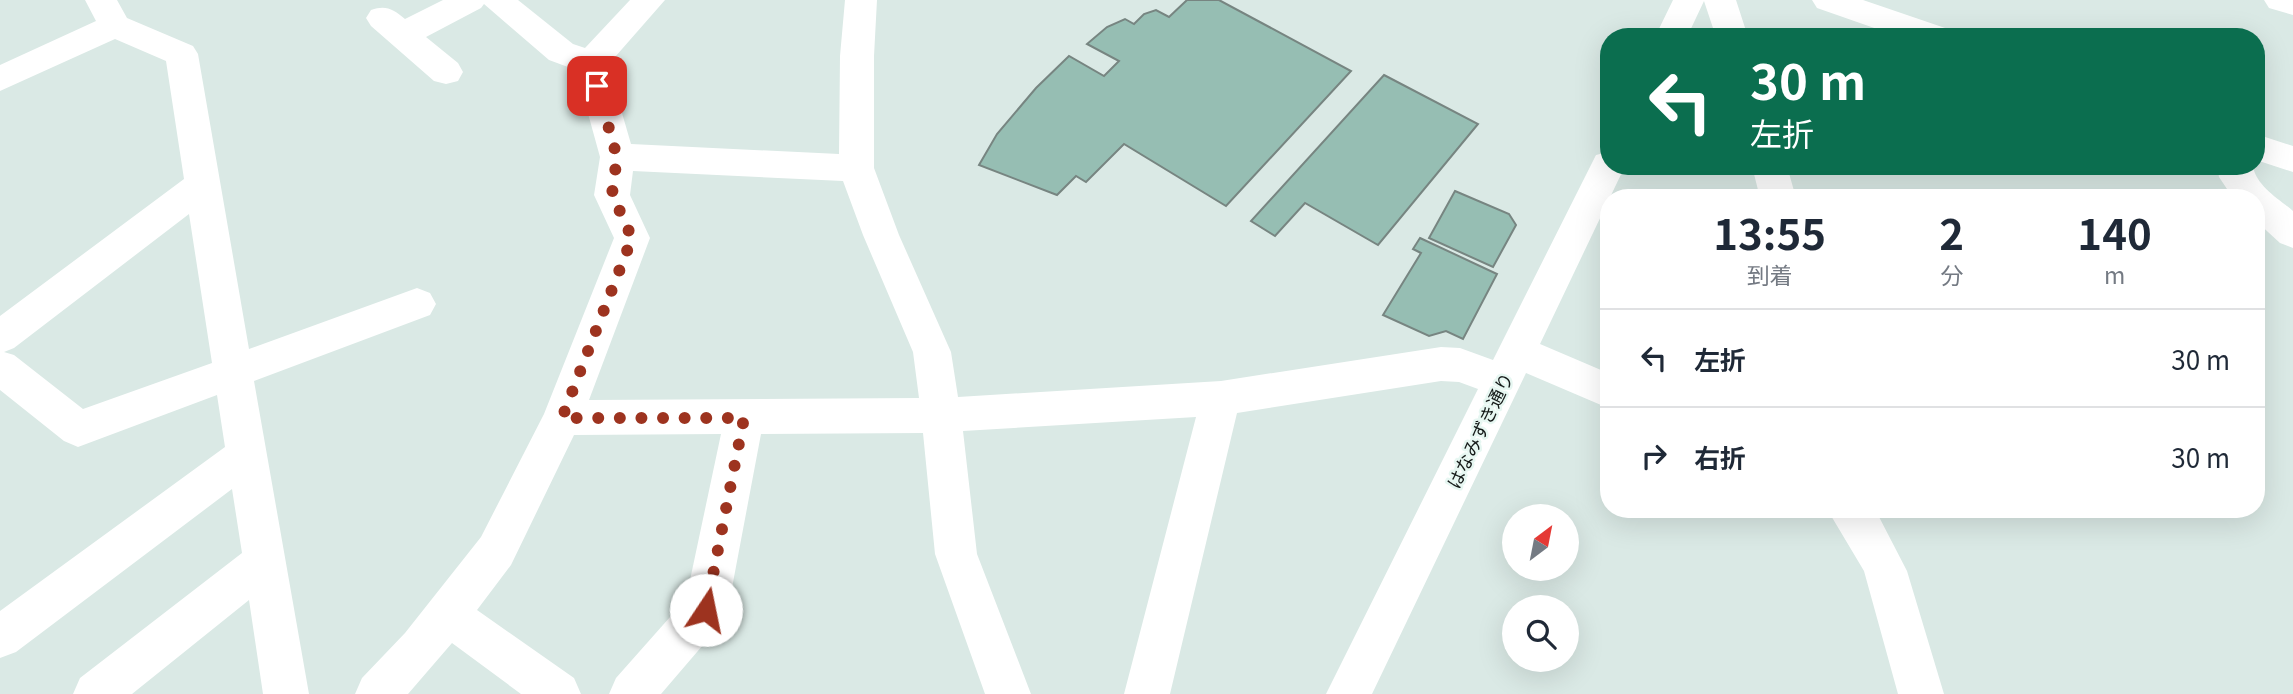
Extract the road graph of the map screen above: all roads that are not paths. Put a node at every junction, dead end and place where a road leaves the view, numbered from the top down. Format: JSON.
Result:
{"nodes":[{"id":1,"x":470,"y":0,"type":"edge"},
{"id":2,"x":497,"y":0,"type":"edge"},
{"id":3,"x":649,"y":0,"type":"edge"},
{"id":4,"x":861,"y":0,"type":"edge"},
{"id":5,"x":1689,"y":0,"type":"edge"},
{"id":6,"x":1720,"y":0,"type":"edge"},
{"id":7,"x":1828,"y":0,"type":"edge"},
{"id":8,"x":2280,"y":0,"type":"edge"},
{"id":9,"x":2293,"y":4,"type":"edge"},
{"id":10,"x":108,"y":13,"type":"edge"},
{"id":11,"x":1675,"y":28,"type":"edge"},
{"id":12,"x":1729,"y":28,"type":"edge"},
{"id":13,"x":1910,"y":28,"type":"edge"},
{"id":14,"x":590,"y":62,"type":"junction"},
{"id":15,"x":446,"y":72,"type":"dead end"},
{"id":16,"x":0,"y":79,"type":"edge"},
{"id":17,"x":2265,"y":150,"type":"edge"},
{"id":18,"x":617,"y":157,"type":"junction"},
{"id":19,"x":2293,"y":159,"type":"edge"},
{"id":20,"x":856,"y":168,"type":"junction"},
{"id":21,"x":1603,"y":175,"type":"edge"},
{"id":22,"x":203,"y":184,"type":"junction"},
{"id":23,"x":2265,"y":209,"type":"edge"},
{"id":24,"x":2293,"y":233,"type":"edge"},
{"id":25,"x":417,"y":304,"type":"dead end"},
{"id":26,"x":0,"y":337,"type":"edge"},
{"id":27,"x":1510,"y":366,"type":"junction"},
{"id":28,"x":0,"y":367,"type":"edge"},
{"id":29,"x":233,"y":371,"type":"junction"},
{"id":30,"x":1600,"y":389,"type":"edge"},
{"id":31,"x":1222,"y":398,"type":"junction"},
{"id":32,"x":941,"y":415,"type":"junction"},
{"id":33,"x":562,"y":418,"type":"junction"},
{"id":34,"x":744,"y":418,"type":"junction"},
{"id":35,"x":247,"y":454,"type":"junction"},
{"id":36,"x":1856,"y":518,"type":"edge"},
{"id":37,"x":264,"y":562,"type":"junction"},
{"id":38,"x":447,"y":614,"type":"junction"},
{"id":39,"x":0,"y":637,"type":"edge"},
{"id":40,"x":96,"y":694,"type":"edge"},
{"id":41,"x":286,"y":694,"type":"edge"},
{"id":42,"x":378,"y":694,"type":"edge"},
{"id":43,"x":558,"y":694,"type":"edge"},
{"id":44,"x":632,"y":694,"type":"edge"},
{"id":45,"x":1008,"y":694,"type":"edge"},
{"id":46,"x":1147,"y":694,"type":"edge"},
{"id":47,"x":1349,"y":694,"type":"edge"},
{"id":48,"x":1921,"y":694,"type":"edge"}],
"edges":[{"from":1,"to":15,"type":"street"},
{"from":2,"to":14,"type":"street"},
{"from":3,"to":14,"type":"street"},
{"from":4,"to":20,"type":"street"},
{"from":5,"to":11,"type":"street"},
{"from":6,"to":12,"type":"street"},
{"from":7,"to":13,"type":"street"},
{"from":8,"to":9,"type":"street"},
{"from":10,"to":16,"type":"street"},
{"from":10,"to":22,"type":"street"},
{"from":14,"to":18,"type":"street"},
{"from":17,"to":19,"type":"street"},
{"from":18,"to":20,"type":"street"},
{"from":18,"to":33,"type":"street"},
{"from":20,"to":32,"type":"street"},
{"from":21,"to":27,"type":"street","name":"はなみずき通り"},
{"from":22,"to":26,"type":"street"},
{"from":22,"to":29,"type":"street"},
{"from":23,"to":24,"type":"street"},
{"from":25,"to":29,"type":"street"},
{"from":27,"to":30,"type":"street"},
{"from":27,"to":31,"type":"street"},
{"from":27,"to":47,"type":"street","name":"はなみずき通り"},
{"from":28,"to":29,"type":"street"},
{"from":29,"to":35,"type":"street"},
{"from":31,"to":32,"type":"street"},
{"from":31,"to":46,"type":"street"},
{"from":32,"to":34,"type":"street"},
{"from":32,"to":45,"type":"street"},
{"from":33,"to":34,"type":"street"},
{"from":33,"to":38,"type":"street"},
{"from":34,"to":44,"type":"street"},
{"from":35,"to":37,"type":"street"},
{"from":35,"to":39,"type":"street"},
{"from":36,"to":48,"type":"street"},
{"from":37,"to":40,"type":"street"},
{"from":37,"to":41,"type":"street"},
{"from":38,"to":42,"type":"street"},
{"from":38,"to":43,"type":"street"}]}
